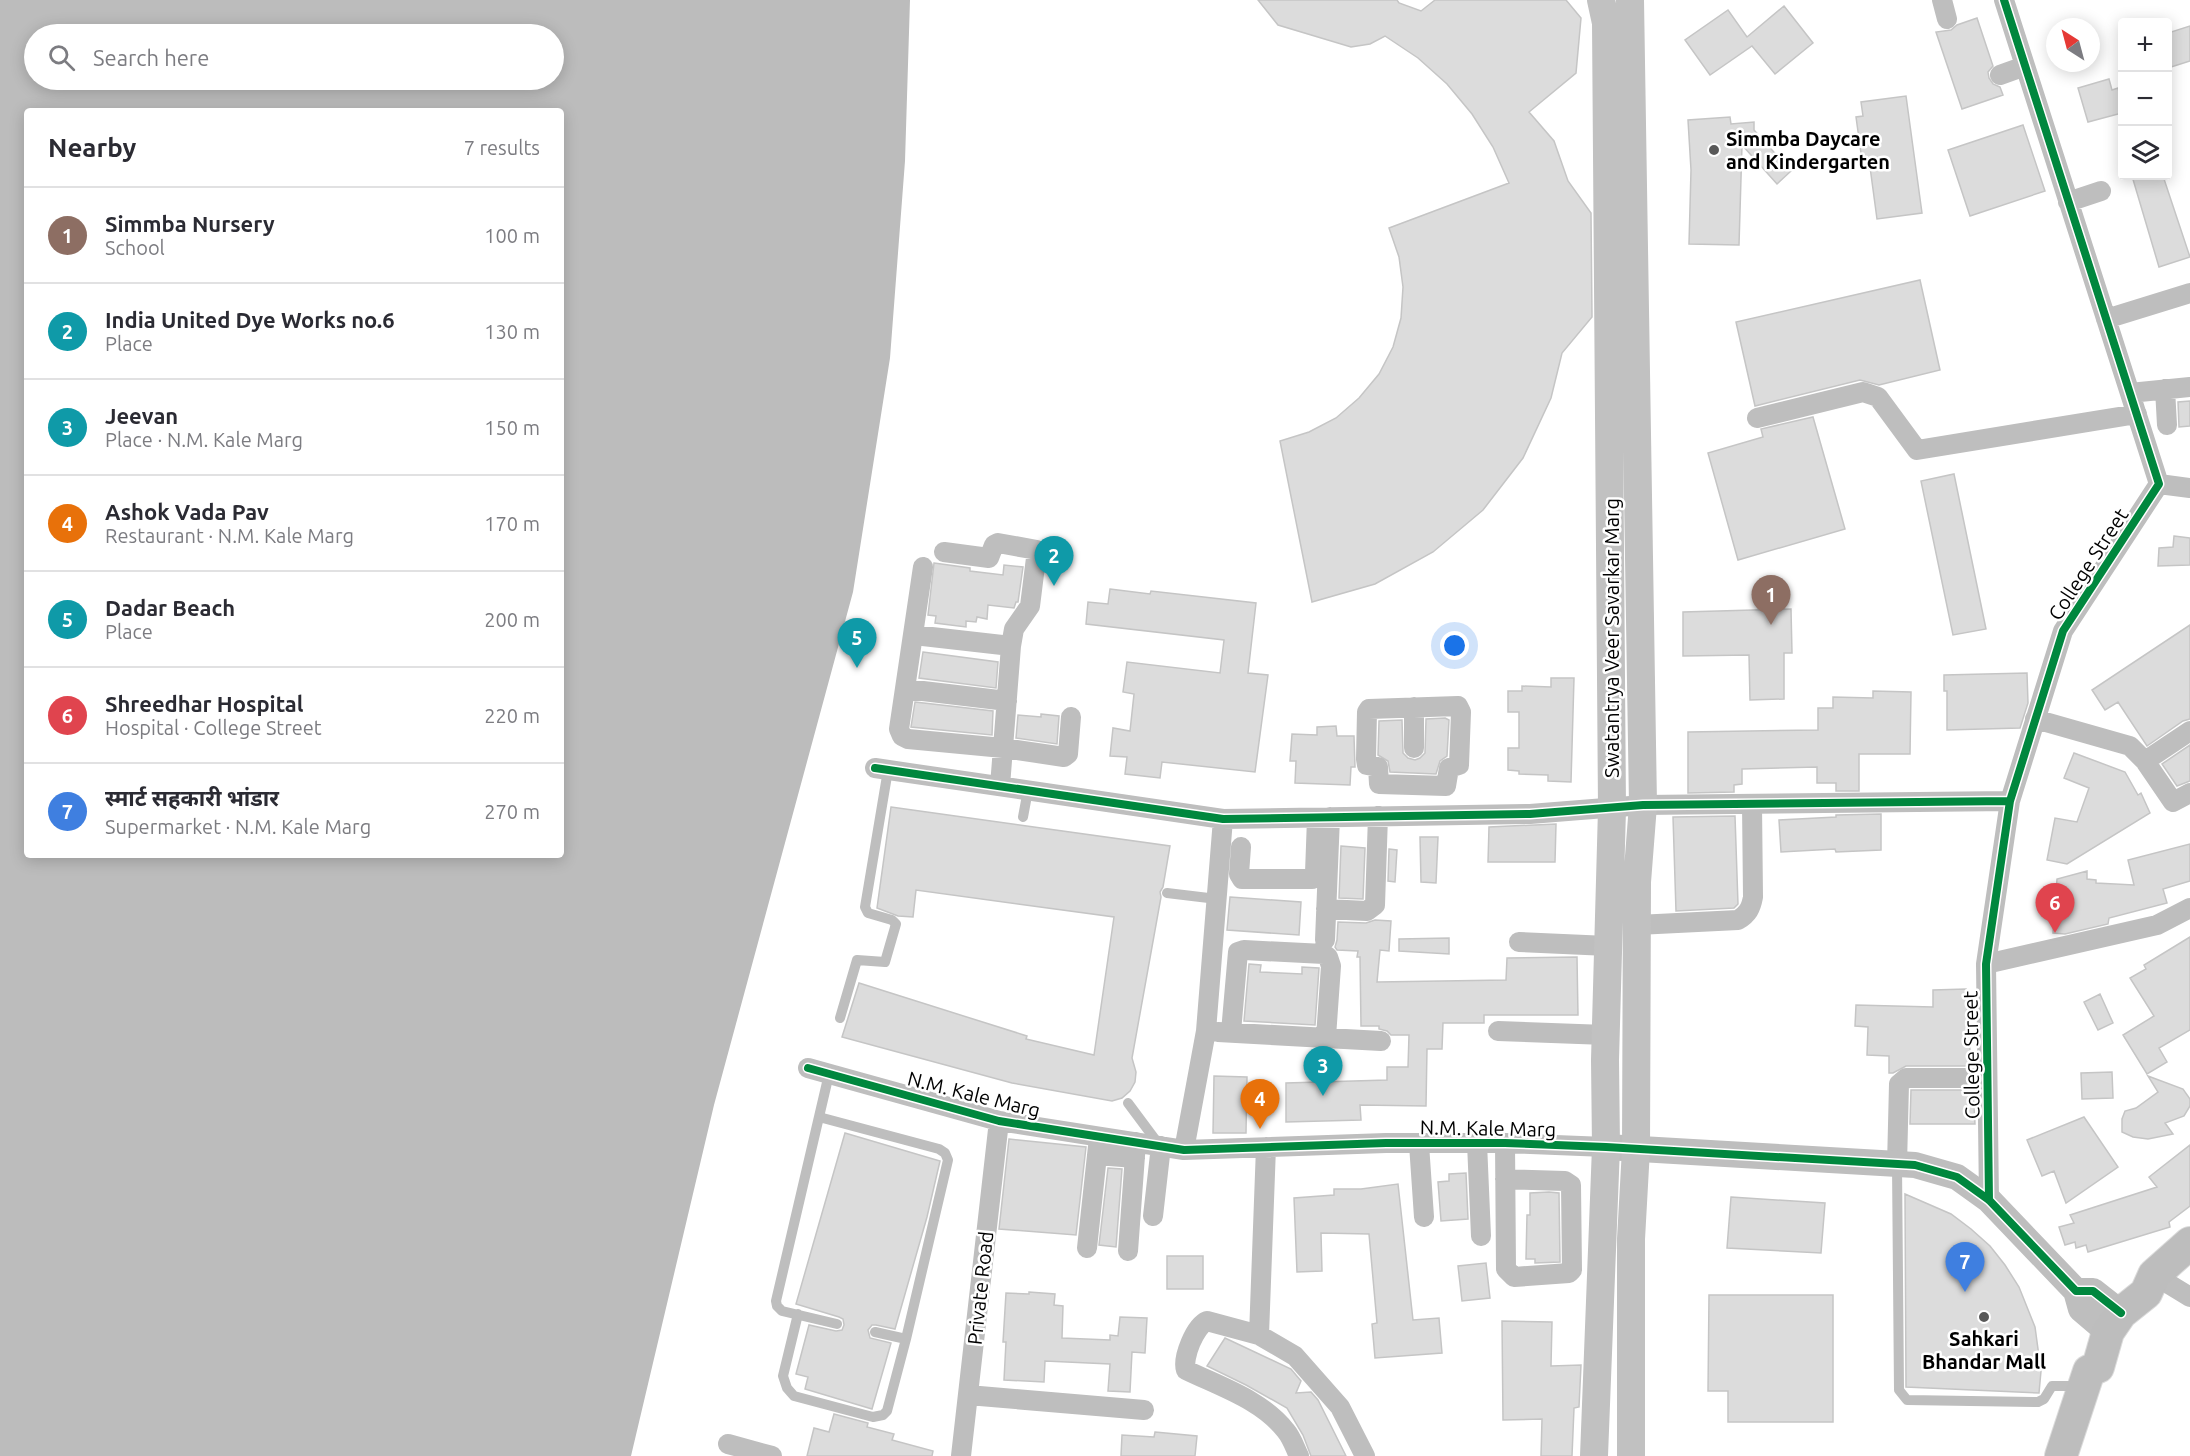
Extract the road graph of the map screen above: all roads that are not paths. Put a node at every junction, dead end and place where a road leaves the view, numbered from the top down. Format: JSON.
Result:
{"nodes":[{"id":1,"x":1601,"y":0,"type":"edge"},
{"id":2,"x":1630,"y":0,"type":"edge"},
{"id":3,"x":2004,"y":0,"type":"edge"},
{"id":4,"x":2025,"y":66,"type":"junction"},
{"id":5,"x":2000,"y":75,"type":"dead end"},
{"id":6,"x":2101,"y":191,"type":"dead end"},
{"id":7,"x":2068,"y":202,"type":"junction"},
{"id":8,"x":2190,"y":293,"type":"edge"},
{"id":9,"x":2106,"y":319,"type":"junction"},
{"id":10,"x":2190,"y":387,"type":"edge"},
{"id":11,"x":2164,"y":389,"type":"junction"},
{"id":12,"x":2130,"y":393,"type":"junction"},
{"id":13,"x":2137,"y":414,"type":"junction"},
{"id":14,"x":1757,"y":418,"type":"dead end"},
{"id":15,"x":2167,"y":425,"type":"dead end"},
{"id":16,"x":2159,"y":484,"type":"junction"},
{"id":17,"x":2190,"y":488,"type":"edge"},
{"id":18,"x":944,"y":552,"type":"dead end"},
{"id":19,"x":923,"y":567,"type":"dead end"},
{"id":20,"x":914,"y":635,"type":"junction"},
{"id":21,"x":1011,"y":646,"type":"junction"},
{"id":22,"x":906,"y":689,"type":"junction"},
{"id":23,"x":1007,"y":701,"type":"junction"},
{"id":24,"x":1413,"y":707,"type":"junction"},
{"id":25,"x":1071,"y":717,"type":"dead end"},
{"id":26,"x":2035,"y":719,"type":"junction"},
{"id":27,"x":2190,"y":731,"type":"edge"},
{"id":28,"x":1003,"y":748,"type":"junction"},
{"id":29,"x":1414,"y":748,"type":"dead end"},
{"id":30,"x":2145,"y":761,"type":"junction"},
{"id":31,"x":881,"y":769,"type":"joint"},
{"id":32,"x":1413,"y":785,"type":"junction"},
{"id":33,"x":1000,"y":786,"type":"junction"},
{"id":34,"x":1028,"y":790,"type":"junction"},
{"id":35,"x":2190,"y":793,"type":"edge"},
{"id":36,"x":2010,"y":801,"type":"junction"},
{"id":37,"x":1752,"y":804,"type":"junction"},
{"id":38,"x":1643,"y":805,"type":"junction"},
{"id":39,"x":1612,"y":809,"type":"junction"},
{"id":40,"x":1378,"y":816,"type":"junction"},
{"id":41,"x":1413,"y":816,"type":"junction"},
{"id":42,"x":1023,"y":817,"type":"dead end"},
{"id":43,"x":1324,"y":817,"type":"junction"},
{"id":44,"x":1223,"y":819,"type":"junction"},
{"id":45,"x":1241,"y":847,"type":"dead end"},
{"id":46,"x":1167,"y":893,"type":"dead end"},
{"id":47,"x":1217,"y":900,"type":"junction"},
{"id":48,"x":2190,"y":908,"type":"edge"},
{"id":49,"x":1326,"y":909,"type":"junction"},
{"id":50,"x":1637,"y":926,"type":"junction"},
{"id":51,"x":1324,"y":939,"type":"dead end"},
{"id":52,"x":1519,"y":942,"type":"dead end"},
{"id":53,"x":1608,"y":946,"type":"junction"},
{"id":54,"x":1986,"y":964,"type":"junction"},
{"id":55,"x":840,"y":1018,"type":"dead end"},
{"id":56,"x":1206,"y":1031,"type":"junction"},
{"id":57,"x":1498,"y":1031,"type":"dead end"},
{"id":58,"x":1231,"y":1032,"type":"junction"},
{"id":59,"x":1606,"y":1035,"type":"junction"},
{"id":60,"x":1326,"y":1037,"type":"junction"},
{"id":61,"x":1381,"y":1041,"type":"dead end"},
{"id":62,"x":808,"y":1068,"type":"dead end"},
{"id":63,"x":829,"y":1074,"type":"junction"},
{"id":64,"x":1988,"y":1077,"type":"junction"},
{"id":65,"x":1128,"y":1102,"type":"dead end"},
{"id":66,"x":819,"y":1117,"type":"junction"},
{"id":67,"x":999,"y":1121,"type":"junction"},
{"id":68,"x":1477,"y":1143,"type":"junction"},
{"id":69,"x":1504,"y":1143,"type":"junction"},
{"id":70,"x":1419,"y":1144,"type":"junction"},
{"id":71,"x":1098,"y":1146,"type":"junction"},
{"id":72,"x":1161,"y":1146,"type":"junction"},
{"id":73,"x":1266,"y":1147,"type":"junction"},
{"id":74,"x":1606,"y":1147,"type":"junction"},
{"id":75,"x":1636,"y":1149,"type":"junction"},
{"id":76,"x":1136,"y":1150,"type":"junction"},
{"id":77,"x":1184,"y":1150,"type":"junction"},
{"id":78,"x":1897,"y":1164,"type":"junction"},
{"id":79,"x":1505,"y":1179,"type":"junction"},
{"id":80,"x":1989,"y":1200,"type":"junction"},
{"id":81,"x":1153,"y":1216,"type":"dead end"},
{"id":82,"x":1424,"y":1217,"type":"dead end"},
{"id":83,"x":1572,"y":1224,"type":"junction"},
{"id":84,"x":1603,"y":1225,"type":"junction"},
{"id":85,"x":1481,"y":1236,"type":"dead end"},
{"id":86,"x":2190,"y":1243,"type":"edge"},
{"id":87,"x":1087,"y":1248,"type":"dead end"},
{"id":88,"x":1128,"y":1251,"type":"dead end"},
{"id":89,"x":2154,"y":1275,"type":"junction"},
{"id":90,"x":2190,"y":1297,"type":"edge"},
{"id":91,"x":798,"y":1314,"type":"junction"},
{"id":92,"x":2108,"y":1318,"type":"junction"},
{"id":93,"x":837,"y":1324,"type":"dead end"},
{"id":94,"x":875,"y":1332,"type":"dead end"},
{"id":95,"x":1258,"y":1335,"type":"junction"},
{"id":96,"x":906,"y":1340,"type":"junction"},
{"id":97,"x":2086,"y":1379,"type":"junction"},
{"id":98,"x":968,"y":1395,"type":"junction"},
{"id":99,"x":1144,"y":1410,"type":"dead end"},
{"id":100,"x":728,"y":1444,"type":"dead end"},
{"id":101,"x":772,"y":1456,"type":"edge"},
{"id":102,"x":961,"y":1456,"type":"edge"},
{"id":103,"x":1299,"y":1456,"type":"edge"},
{"id":104,"x":1365,"y":1456,"type":"edge"},
{"id":105,"x":1593,"y":1456,"type":"edge"},
{"id":106,"x":1631,"y":1456,"type":"edge"},
{"id":107,"x":2061,"y":1456,"type":"edge"}],
"edges":[{"from":1,"to":39,"type":"main road","name":"Swatantrya Veer Savarkar Marg"},
{"from":2,"to":38,"type":"main road","name":"Swatantrya Veer Savarkar Marg"},
{"from":3,"to":4,"type":"street"},
{"from":4,"to":5,"type":"street"},
{"from":4,"to":7,"type":"street"},
{"from":6,"to":7,"type":"street"},
{"from":7,"to":9,"type":"street"},
{"from":8,"to":9,"type":"street"},
{"from":9,"to":12,"type":"street"},
{"from":10,"to":11,"type":"street"},
{"from":11,"to":12,"type":"street"},
{"from":11,"to":15,"type":"street"},
{"from":12,"to":13,"type":"street"},
{"from":13,"to":14,"type":"street"},
{"from":13,"to":16,"type":"street"},
{"from":16,"to":17,"type":"street"},
{"from":16,"to":26,"type":"street","name":"College Street"},
{"from":18,"to":21,"type":"street"},
{"from":19,"to":20,"type":"street"},
{"from":20,"to":21,"type":"street"},
{"from":20,"to":22,"type":"street"},
{"from":21,"to":23,"type":"street"},
{"from":22,"to":23,"type":"street"},
{"from":22,"to":28,"type":"street"},
{"from":23,"to":28,"type":"street"},
{"from":24,"to":29,"type":"street"},
{"from":24,"to":32,"type":"street"},
{"from":24,"to":32,"type":"street"},
{"from":25,"to":28,"type":"street"},
{"from":26,"to":30,"type":"street"},
{"from":26,"to":36,"type":"street","name":"College Street"},
{"from":27,"to":30,"type":"street"},
{"from":28,"to":33,"type":"street"},
{"from":30,"to":35,"type":"street"},
{"from":31,"to":33,"type":"street"},
{"from":31,"to":55,"type":"lane"},
{"from":32,"to":41,"type":"street"},
{"from":33,"to":34,"type":"street"},
{"from":34,"to":42,"type":"lane"},
{"from":34,"to":44,"type":"street"},
{"from":36,"to":37,"type":"street"},
{"from":36,"to":54,"type":"street","name":"College Street"},
{"from":37,"to":38,"type":"street"},
{"from":37,"to":50,"type":"street"},
{"from":38,"to":39,"type":"street"},
{"from":38,"to":50,"type":"main road","name":"Swatantrya Veer Savarkar Marg"},
{"from":39,"to":41,"type":"street"},
{"from":39,"to":53,"type":"main road","name":"Swatantrya Veer Savarkar Marg"},
{"from":40,"to":41,"type":"street"},
{"from":40,"to":43,"type":"street"},
{"from":40,"to":49,"type":"street"},
{"from":43,"to":44,"type":"street"},
{"from":43,"to":45,"type":"street"},
{"from":43,"to":49,"type":"street"},
{"from":44,"to":47,"type":"street"},
{"from":46,"to":47,"type":"lane"},
{"from":47,"to":56,"type":"street"},
{"from":48,"to":54,"type":"street"},
{"from":49,"to":51,"type":"street"},
{"from":50,"to":75,"type":"main road","name":"Swatantrya Veer Savarkar Marg"},
{"from":52,"to":53,"type":"street"},
{"from":53,"to":59,"type":"main road","name":"Swatantrya Veer Savarkar Marg"},
{"from":54,"to":64,"type":"street","name":"College Street"},
{"from":56,"to":58,"type":"street"},
{"from":56,"to":77,"type":"street"},
{"from":57,"to":59,"type":"street"},
{"from":58,"to":60,"type":"street"},
{"from":58,"to":60,"type":"street"},
{"from":59,"to":74,"type":"main road","name":"Swatantrya Veer Savarkar Marg"},
{"from":60,"to":61,"type":"street"},
{"from":62,"to":63,"type":"street","name":"N.M. Kale Marg"},
{"from":63,"to":66,"type":"lane"},
{"from":63,"to":67,"type":"street","name":"N.M. Kale Marg"},
{"from":64,"to":78,"type":"street"},
{"from":64,"to":80,"type":"street","name":"College Street"},
{"from":65,"to":72,"type":"lane"},
{"from":66,"to":91,"type":"lane"},
{"from":66,"to":96,"type":"lane"},
{"from":67,"to":71,"type":"street","name":"N.M. Kale Marg"},
{"from":67,"to":98,"type":"street","name":"Private Road"},
{"from":68,"to":69,"type":"street","name":"N.M. Kale Marg"},
{"from":68,"to":70,"type":"street","name":"N.M. Kale Marg"},
{"from":68,"to":85,"type":"street"},
{"from":69,"to":74,"type":"street","name":"N.M. Kale Marg"},
{"from":69,"to":79,"type":"street"},
{"from":70,"to":73,"type":"street","name":"N.M. Kale Marg"},
{"from":70,"to":82,"type":"street"},
{"from":71,"to":76,"type":"street","name":"N.M. Kale Marg"},
{"from":71,"to":87,"type":"street"},
{"from":72,"to":76,"type":"street","name":"N.M. Kale Marg"},
{"from":72,"to":77,"type":"street","name":"N.M. Kale Marg"},
{"from":72,"to":81,"type":"street"},
{"from":73,"to":77,"type":"street","name":"N.M. Kale Marg"},
{"from":73,"to":95,"type":"street"},
{"from":74,"to":75,"type":"street","name":"N.M. Kale Marg"},
{"from":74,"to":84,"type":"main road","name":"Swatantrya Veer Savarkar Marg"},
{"from":75,"to":78,"type":"street","name":"N.M. Kale Marg"},
{"from":75,"to":106,"type":"main road","name":"Swatantrya Veer Savarkar Marg"},
{"from":76,"to":88,"type":"street"},
{"from":78,"to":80,"type":"street","name":"N.M. Kale Marg"},
{"from":78,"to":97,"type":"lane"},
{"from":79,"to":83,"type":"street"},
{"from":79,"to":83,"type":"street"},
{"from":80,"to":92,"type":"street","name":"N.M. Kale Marg"},
{"from":83,"to":84,"type":"street"},
{"from":84,"to":105,"type":"main road","name":"Swatantrya Veer Savarkar Marg"},
{"from":86,"to":89,"type":"main road"},
{"from":89,"to":90,"type":"street"},
{"from":89,"to":92,"type":"main road"},
{"from":91,"to":93,"type":"lane"},
{"from":91,"to":96,"type":"lane"},
{"from":92,"to":97,"type":"main road"},
{"from":94,"to":96,"type":"lane"},
{"from":95,"to":103,"type":"street"},
{"from":95,"to":104,"type":"street"},
{"from":97,"to":107,"type":"main road"},
{"from":98,"to":99,"type":"street"},
{"from":98,"to":102,"type":"street","name":"Private Road"},
{"from":100,"to":101,"type":"street"}]}
